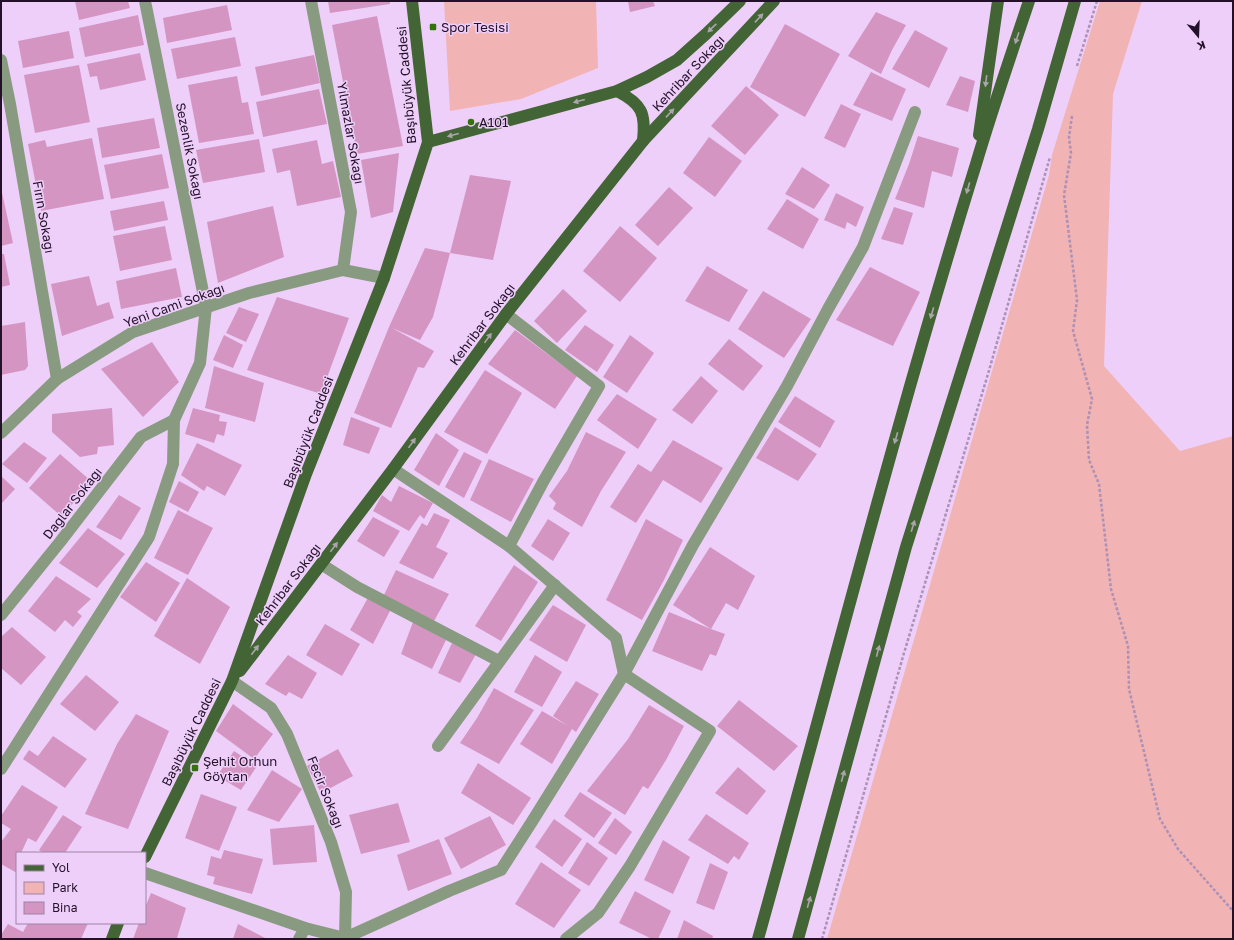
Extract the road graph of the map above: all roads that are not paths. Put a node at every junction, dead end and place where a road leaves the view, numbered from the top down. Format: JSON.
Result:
{"nodes":[{"id":1,"x":145,"y":1,"type":"edge"},
{"id":2,"x":311,"y":1,"type":"edge"},
{"id":3,"x":412,"y":1,"type":"edge"},
{"id":4,"x":740,"y":1,"type":"edge"},
{"id":5,"x":774,"y":1,"type":"edge"},
{"id":6,"x":998,"y":1,"type":"edge"},
{"id":7,"x":1029,"y":1,"type":"edge"},
{"id":8,"x":1075,"y":1,"type":"edge"},
{"id":9,"x":1,"y":60,"type":"edge"},
{"id":10,"x":617,"y":91,"type":"junction"},
{"id":11,"x":915,"y":112,"type":"dead end"},
{"id":12,"x":643,"y":141,"type":"junction"},
{"id":13,"x":428,"y":142,"type":"junction"},
{"id":14,"x":976,"y":164,"type":"junction"},
{"id":15,"x":343,"y":270,"type":"junction"},
{"id":16,"x":384,"y":278,"type":"junction"},
{"id":17,"x":206,"y":307,"type":"junction"},
{"id":18,"x":506,"y":314,"type":"junction"},
{"id":19,"x":57,"y":379,"type":"junction"},
{"id":20,"x":174,"y":420,"type":"junction"},
{"id":21,"x":1,"y":432,"type":"edge"},
{"id":22,"x":393,"y":469,"type":"junction"},
{"id":23,"x":508,"y":546,"type":"junction"},
{"id":24,"x":320,"y":564,"type":"junction"},
{"id":25,"x":555,"y":586,"type":"junction"},
{"id":26,"x":1,"y":615,"type":"edge"},
{"id":27,"x":499,"y":661,"type":"junction"},
{"id":28,"x":624,"y":674,"type":"junction"},
{"id":29,"x":232,"y":681,"type":"junction"},
{"id":30,"x":438,"y":746,"type":"dead end"},
{"id":31,"x":1,"y":769,"type":"edge"},
{"id":32,"x":146,"y":855,"type":"edge"},
{"id":33,"x":146,"y":873,"type":"edge"},
{"id":34,"x":118,"y":924,"type":"edge"},
{"id":35,"x":305,"y":928,"type":"junction"},
{"id":36,"x":346,"y":938,"type":"edge"},
{"id":37,"x":112,"y":939,"type":"edge"},
{"id":38,"x":298,"y":939,"type":"edge"},
{"id":39,"x":566,"y":939,"type":"edge"},
{"id":40,"x":758,"y":939,"type":"edge"},
{"id":41,"x":798,"y":939,"type":"edge"}],
"edges":[{"from":1,"to":17,"type":"street","name":"Sezenlik Sokağı"},
{"from":2,"to":15,"type":"street","name":"Yılmazlar Sokağı"},
{"from":3,"to":13,"type":"main road","name":"Başıbüyük Caddesi"},
{"from":4,"to":10,"type":"main road","one_way":true},
{"from":12,"to":5,"type":"main road","name":"Kehribar Sokağı","one_way":true},
{"from":6,"to":14,"type":"main road","one_way":true},
{"from":7,"to":14,"type":"main road","one_way":true},
{"from":41,"to":8,"type":"main road","one_way":true},
{"from":9,"to":19,"type":"street","name":"Fırın Sokağı"},
{"from":10,"to":12,"type":"main road"},
{"from":10,"to":13,"type":"main road","one_way":true},
{"from":11,"to":28,"type":"street"},
{"from":12,"to":18,"type":"main road","name":"Kehribar Sokağı"},
{"from":13,"to":16,"type":"main road","name":"Başıbüyük Caddesi"},
{"from":14,"to":40,"type":"main road","one_way":true},
{"from":15,"to":16,"type":"street","name":"Yeni Cami Sokağı"},
{"from":15,"to":17,"type":"street","name":"Yeni Cami Sokağı"},
{"from":16,"to":29,"type":"main road","name":"Başıbüyük Caddesi"},
{"from":17,"to":19,"type":"street","name":"Yeni Cami Sokağı"},
{"from":17,"to":20,"type":"street","name":"Sezenlik Sokağı"},
{"from":22,"to":18,"type":"main road","name":"Kehribar Sokağı","one_way":true},
{"from":18,"to":23,"type":"street"},
{"from":19,"to":21,"type":"street","name":"Yeni Cami Sokağı"},
{"from":20,"to":26,"type":"street","name":"Dağlar Sokağı"},
{"from":20,"to":31,"type":"street"},
{"from":22,"to":23,"type":"street"},
{"from":24,"to":22,"type":"main road","name":"Kehribar Sokağı","one_way":true},
{"from":23,"to":25,"type":"street"},
{"from":24,"to":27,"type":"street"},
{"from":29,"to":24,"type":"main road","name":"Kehribar Sokağı","one_way":true},
{"from":25,"to":27,"type":"street"},
{"from":25,"to":28,"type":"street"},
{"from":27,"to":30,"type":"street"},
{"from":28,"to":36,"type":"street"},
{"from":28,"to":39,"type":"street"},
{"from":29,"to":32,"type":"main road","name":"Başıbüyük Caddesi"},
{"from":29,"to":36,"type":"street","name":"Fecir Sokağı"},
{"from":33,"to":35,"type":"street"},
{"from":34,"to":37,"type":"main road"},
{"from":35,"to":36,"type":"street"},
{"from":35,"to":38,"type":"street"}]}
